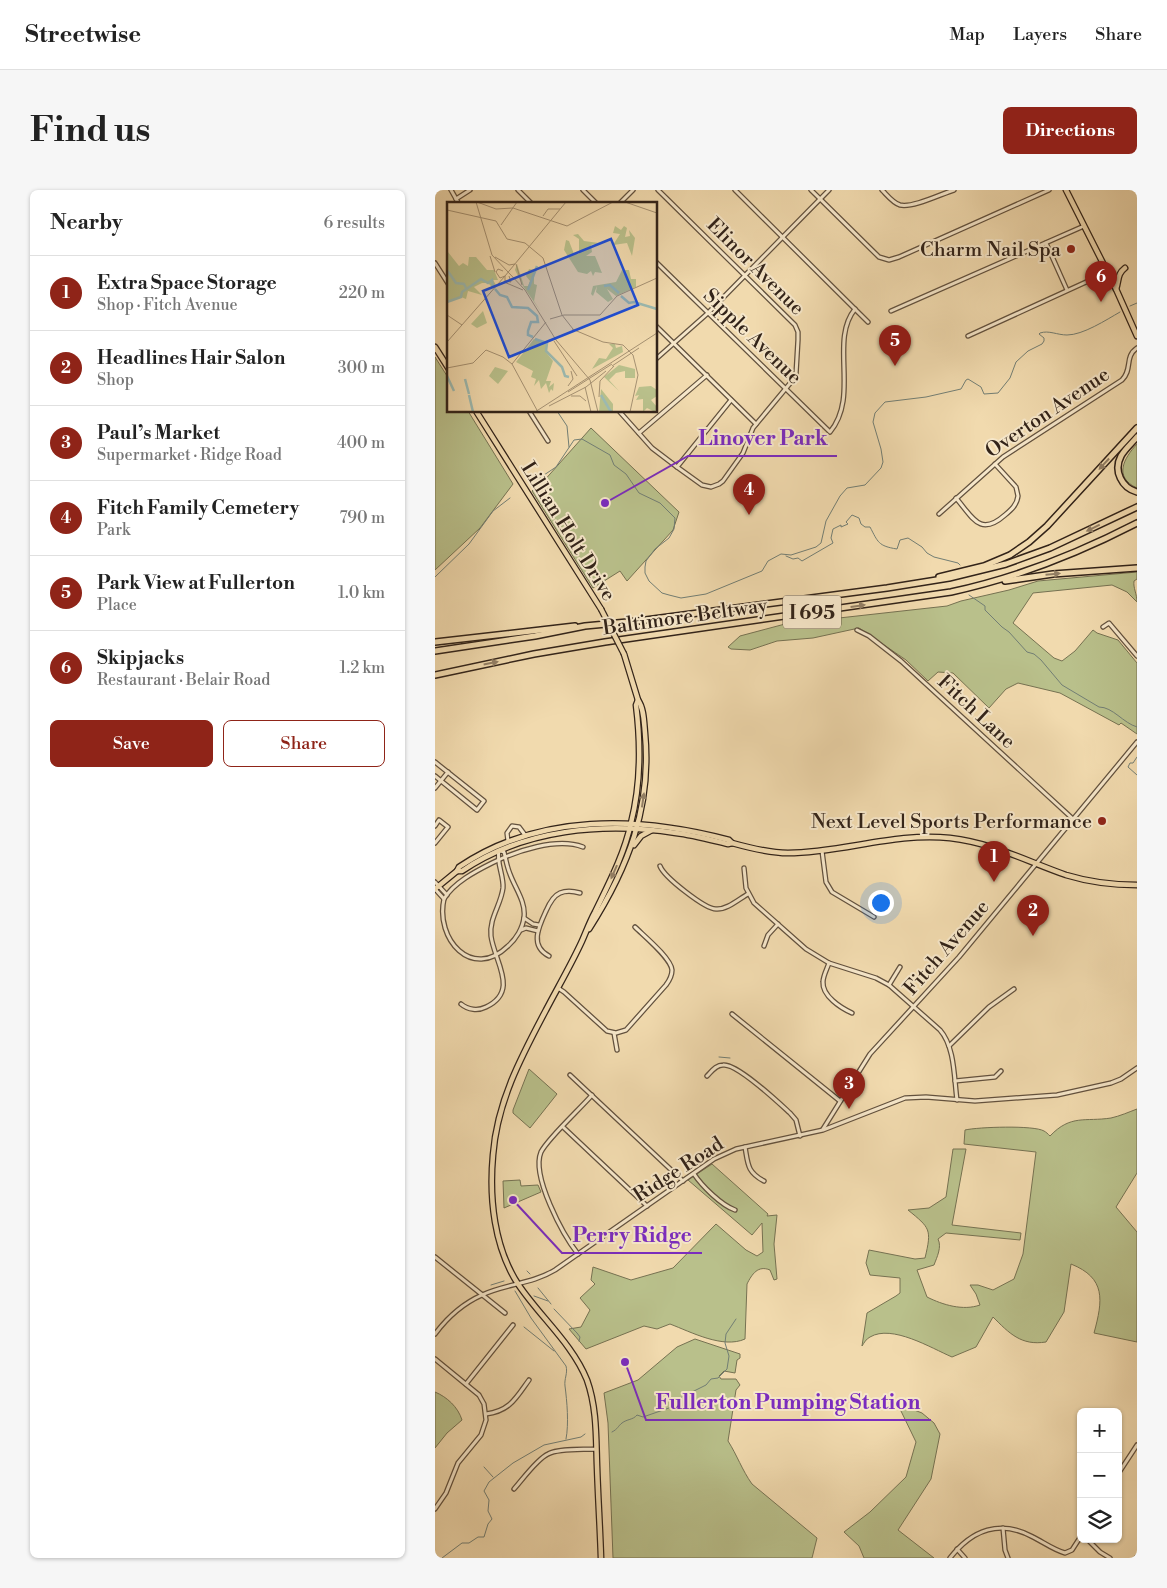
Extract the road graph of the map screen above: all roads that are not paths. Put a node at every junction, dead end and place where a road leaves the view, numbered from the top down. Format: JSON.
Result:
{"nodes":[{"id":1,"x":451,"y":190,"type":"edge"},
{"id":2,"x":470,"y":190,"type":"edge"},
{"id":3,"x":518,"y":190,"type":"edge"},
{"id":4,"x":583,"y":190,"type":"edge"},
{"id":5,"x":633,"y":190,"type":"edge"},
{"id":6,"x":658,"y":190,"type":"edge"},
{"id":7,"x":735,"y":190,"type":"edge"},
{"id":8,"x":811,"y":190,"type":"edge"},
{"id":9,"x":829,"y":190,"type":"edge"},
{"id":10,"x":882,"y":190,"type":"edge"},
{"id":11,"x":954,"y":190,"type":"edge"},
{"id":12,"x":1049,"y":190,"type":"edge"},
{"id":13,"x":1066,"y":190,"type":"edge"},
{"id":14,"x":456,"y":198,"type":"junction"},
{"id":15,"x":820,"y":199,"type":"junction"},
{"id":16,"x":458,"y":202,"type":"edge"},
{"id":17,"x":530,"y":202,"type":"edge"},
{"id":18,"x":595,"y":202,"type":"edge"},
{"id":19,"x":621,"y":202,"type":"edge"},
{"id":20,"x":1085,"y":226,"type":"junction"},
{"id":21,"x":783,"y":237,"type":"junction"},
{"id":22,"x":1046,"y":243,"type":"junction"},
{"id":23,"x":435,"y":263,"type":"edge"},
{"id":24,"x":657,"y":263,"type":"edge"},
{"id":25,"x":1125,"y":268,"type":"dead end"},
{"id":26,"x":1108,"y":272,"type":"junction"},
{"id":27,"x":745,"y":275,"type":"junction"},
{"id":28,"x":447,"y":282,"type":"edge"},
{"id":29,"x":1116,"y":289,"type":"junction"},
{"id":30,"x":1067,"y":290,"type":"junction"},
{"id":31,"x":855,"y":309,"type":"junction"},
{"id":32,"x":891,"y":311,"type":"dead end"},
{"id":33,"x":708,"y":313,"type":"junction"},
{"id":34,"x":868,"y":322,"type":"dead end"},
{"id":35,"x":657,"y":327,"type":"edge"},
{"id":36,"x":967,"y":336,"type":"dead end"},
{"id":37,"x":1137,"y":336,"type":"edge"},
{"id":38,"x":674,"y":344,"type":"junction"},
{"id":39,"x":435,"y":347,"type":"edge"},
{"id":40,"x":1137,"y":348,"type":"edge"},
{"id":41,"x":657,"y":358,"type":"edge"},
{"id":42,"x":447,"y":365,"type":"edge"},
{"id":43,"x":707,"y":376,"type":"junction"},
{"id":44,"x":785,"y":389,"type":"junction"},
{"id":45,"x":731,"y":400,"type":"junction"},
{"id":46,"x":477,"y":412,"type":"edge"},
{"id":47,"x":530,"y":412,"type":"edge"},
{"id":48,"x":620,"y":412,"type":"edge"},
{"id":49,"x":756,"y":424,"type":"junction"},
{"id":50,"x":1137,"y":428,"type":"edge"},
{"id":51,"x":639,"y":433,"type":"junction"},
{"id":52,"x":1137,"y":437,"type":"edge"},
{"id":53,"x":548,"y":442,"type":"dead end"},
{"id":54,"x":995,"y":464,"type":"junction"},
{"id":55,"x":677,"y":468,"type":"junction"},
{"id":56,"x":1137,"y":492,"type":"edge"},
{"id":57,"x":956,"y":498,"type":"junction"},
{"id":58,"x":1137,"y":507,"type":"edge"},
{"id":59,"x":939,"y":514,"type":"dead end"},
{"id":60,"x":1137,"y":523,"type":"edge"},
{"id":61,"x":1137,"y":568,"type":"edge"},
{"id":62,"x":987,"y":584,"type":"junction"},
{"id":63,"x":872,"y":590,"type":"junction"},
{"id":64,"x":585,"y":626,"type":"junction"},
{"id":65,"x":1103,"y":627,"type":"dead end"},
{"id":66,"x":857,"y":630,"type":"dead end"},
{"id":67,"x":435,"y":642,"type":"edge"},
{"id":68,"x":435,"y":651,"type":"edge"},
{"id":69,"x":1137,"y":656,"type":"edge"},
{"id":70,"x":435,"y":676,"type":"edge"},
{"id":71,"x":638,"y":700,"type":"junction"},
{"id":72,"x":1137,"y":742,"type":"edge"},
{"id":73,"x":646,"y":755,"type":"junction"},
{"id":74,"x":640,"y":756,"type":"junction"},
{"id":75,"x":435,"y":762,"type":"edge"},
{"id":76,"x":448,"y":772,"type":"junction"},
{"id":77,"x":435,"y":776,"type":"edge"},
{"id":78,"x":440,"y":781,"type":"junction"},
{"id":79,"x":435,"y":788,"type":"edge"},
{"id":80,"x":1073,"y":819,"type":"junction"},
{"id":81,"x":631,"y":825,"type":"junction"},
{"id":82,"x":435,"y":826,"type":"edge"},
{"id":83,"x":638,"y":826,"type":"junction"},
{"id":84,"x":654,"y":830,"type":"junction"},
{"id":85,"x":525,"y":835,"type":"junction"},
{"id":86,"x":508,"y":841,"type":"junction"},
{"id":87,"x":435,"y":843,"type":"edge"},
{"id":88,"x":732,"y":843,"type":"junction"},
{"id":89,"x":583,"y":847,"type":"dead end"},
{"id":90,"x":499,"y":850,"type":"junction"},
{"id":91,"x":822,"y":850,"type":"junction"},
{"id":92,"x":630,"y":851,"type":"junction"},
{"id":93,"x":505,"y":858,"type":"junction"},
{"id":94,"x":499,"y":860,"type":"junction"},
{"id":95,"x":1037,"y":863,"type":"junction"},
{"id":96,"x":660,"y":866,"type":"dead end"},
{"id":97,"x":744,"y":868,"type":"dead end"},
{"id":98,"x":457,"y":870,"type":"junction"},
{"id":99,"x":509,"y":874,"type":"junction"},
{"id":100,"x":503,"y":875,"type":"junction"},
{"id":101,"x":1137,"y":885,"type":"edge"},
{"id":102,"x":436,"y":887,"type":"edge"},
{"id":103,"x":580,"y":893,"type":"dead end"},
{"id":104,"x":748,"y":894,"type":"junction"},
{"id":105,"x":447,"y":895,"type":"junction"},
{"id":106,"x":444,"y":899,"type":"junction"},
{"id":107,"x":874,"y":917,"type":"dead end"},
{"id":108,"x":524,"y":918,"type":"junction"},
{"id":109,"x":438,"y":920,"type":"dead end"},
{"id":110,"x":778,"y":924,"type":"junction"},
{"id":111,"x":539,"y":925,"type":"junction"},
{"id":112,"x":635,"y":927,"type":"dead end"},
{"id":113,"x":520,"y":930,"type":"junction"},
{"id":114,"x":538,"y":931,"type":"junction"},
{"id":115,"x":581,"y":942,"type":"junction"},
{"id":116,"x":764,"y":946,"type":"dead end"},
{"id":117,"x":456,"y":954,"type":"dead end"},
{"id":118,"x":497,"y":956,"type":"junction"},
{"id":119,"x":549,"y":956,"type":"dead end"},
{"id":120,"x":829,"y":963,"type":"junction"},
{"id":121,"x":901,"y":967,"type":"dead end"},
{"id":122,"x":889,"y":984,"type":"junction"},
{"id":123,"x":557,"y":988,"type":"junction"},
{"id":124,"x":1014,"y":989,"type":"dead end"},
{"id":125,"x":461,"y":1004,"type":"dead end"},
{"id":126,"x":913,"y":1006,"type":"junction"},
{"id":127,"x":852,"y":1012,"type":"dead end"},
{"id":128,"x":732,"y":1014,"type":"dead end"},
{"id":129,"x":614,"y":1034,"type":"junction"},
{"id":130,"x":949,"y":1046,"type":"junction"},
{"id":131,"x":617,"y":1050,"type":"dead end"},
{"id":132,"x":1137,"y":1068,"type":"edge"},
{"id":133,"x":1001,"y":1071,"type":"dead end"},
{"id":134,"x":570,"y":1074,"type":"dead end"},
{"id":135,"x":707,"y":1076,"type":"dead end"},
{"id":136,"x":955,"y":1081,"type":"junction"},
{"id":137,"x":593,"y":1096,"type":"junction"},
{"id":138,"x":957,"y":1100,"type":"junction"},
{"id":139,"x":840,"y":1101,"type":"junction"},
{"id":140,"x":563,"y":1126,"type":"junction"},
{"id":141,"x":823,"y":1130,"type":"junction"},
{"id":142,"x":799,"y":1136,"type":"junction"},
{"id":143,"x":745,"y":1147,"type":"junction"},
{"id":144,"x":693,"y":1174,"type":"junction"},
{"id":145,"x":764,"y":1180,"type":"dead end"},
{"id":146,"x":683,"y":1181,"type":"junction"},
{"id":147,"x":647,"y":1206,"type":"junction"},
{"id":148,"x":735,"y":1210,"type":"dead end"},
{"id":149,"x":578,"y":1254,"type":"junction"},
{"id":150,"x":435,"y":1257,"type":"edge"},
{"id":151,"x":518,"y":1284,"type":"junction"},
{"id":152,"x":483,"y":1294,"type":"junction"},
{"id":153,"x":505,"y":1313,"type":"dead end"},
{"id":154,"x":513,"y":1325,"type":"dead end"},
{"id":155,"x":435,"y":1334,"type":"edge"},
{"id":156,"x":435,"y":1359,"type":"edge"},
{"id":157,"x":529,"y":1380,"type":"dead end"},
{"id":158,"x":466,"y":1384,"type":"junction"},
{"id":159,"x":486,"y":1414,"type":"junction"},
{"id":160,"x":1137,"y":1445,"type":"edge"},
{"id":161,"x":596,"y":1449,"type":"junction"},
{"id":162,"x":1122,"y":1468,"type":"edge"},
{"id":163,"x":515,"y":1489,"type":"dead end"},
{"id":164,"x":435,"y":1509,"type":"edge"},
{"id":165,"x":1003,"y":1528,"type":"junction"},
{"id":166,"x":1077,"y":1542,"type":"edge"},
{"id":167,"x":1091,"y":1543,"type":"edge"},
{"id":168,"x":957,"y":1549,"type":"junction"},
{"id":169,"x":601,"y":1558,"type":"edge"},
{"id":170,"x":950,"y":1558,"type":"edge"},
{"id":171,"x":965,"y":1558,"type":"edge"},
{"id":172,"x":1008,"y":1558,"type":"edge"},
{"id":173,"x":1110,"y":1558,"type":"edge"}],
"edges":[{"from":1,"to":14,"type":"street"},
{"from":2,"to":14,"type":"street"},
{"from":3,"to":17,"type":"street"},
{"from":4,"to":18,"type":"street"},
{"from":5,"to":19,"type":"street"},
{"from":6,"to":27,"type":"street","name":"Elinor Avenue"},
{"from":7,"to":21,"type":"street"},
{"from":8,"to":15,"type":"street"},
{"from":9,"to":15,"type":"street"},
{"from":10,"to":11,"type":"street"},
{"from":12,"to":15,"type":"street"},
{"from":13,"to":20,"type":"main road"},
{"from":14,"to":16,"type":"street"},
{"from":15,"to":21,"type":"street"},
{"from":20,"to":22,"type":"street"},
{"from":20,"to":26,"type":"main road"},
{"from":21,"to":27,"type":"street"},
{"from":21,"to":31,"type":"street"},
{"from":22,"to":30,"type":"street"},
{"from":22,"to":32,"type":"street"},
{"from":23,"to":28,"type":"street"},
{"from":24,"to":33,"type":"street","name":"Sipple Avenue"},
{"from":25,"to":29,"type":"main road"},
{"from":26,"to":29,"type":"main road"},
{"from":26,"to":30,"type":"street"},
{"from":27,"to":33,"type":"street"},
{"from":27,"to":44,"type":"street","name":"Elinor Avenue"},
{"from":29,"to":37,"type":"main road"},
{"from":30,"to":36,"type":"street"},
{"from":31,"to":34,"type":"street"},
{"from":31,"to":44,"type":"street","name":"Sipple Avenue"},
{"from":33,"to":38,"type":"street"},
{"from":33,"to":44,"type":"street","name":"Sipple Avenue"},
{"from":35,"to":38,"type":"street"},
{"from":38,"to":41,"type":"street"},
{"from":38,"to":43,"type":"street"},
{"from":39,"to":42,"type":"main road"},
{"from":40,"to":54,"type":"street","name":"Overton Avenue"},
{"from":43,"to":45,"type":"street"},
{"from":43,"to":51,"type":"street"},
{"from":44,"to":49,"type":"street","name":"Elinor Avenue"},
{"from":45,"to":49,"type":"street"},
{"from":45,"to":55,"type":"street"},
{"from":46,"to":71,"type":"main road","name":"Lillian Holt Drive","bridge":true},
{"from":47,"to":53,"type":"street"},
{"from":48,"to":51,"type":"street","name":"Elinor Avenue"},
{"from":49,"to":55,"type":"street","name":"Elinor Avenue"},
{"from":50,"to":63,"type":"highway","one_way":true},
{"from":51,"to":55,"type":"street","name":"Elinor Avenue"},
{"from":52,"to":56,"type":"highway"},
{"from":54,"to":57,"type":"street","name":"Overton Avenue"},
{"from":54,"to":57,"type":"street"},
{"from":57,"to":59,"type":"street","name":"Overton Avenue"},
{"from":58,"to":63,"type":"highway","name":"Baltimore Beltway","number":"I 695","one_way":true},
{"from":60,"to":62,"type":"highway","name":"Baltimore Beltway","number":"I 695"},
{"from":62,"to":61,"type":"highway","one_way":true},
{"from":70,"to":62,"type":"highway","name":"Baltimore Beltway","number":"I 695","one_way":true},
{"from":63,"to":64,"type":"highway","name":"Baltimore Beltway","number":"I 695"},
{"from":64,"to":67,"type":"highway"},
{"from":64,"to":68,"type":"highway","name":"Baltimore Beltway","number":"I 695"},
{"from":65,"to":69,"type":"street"},
{"from":66,"to":80,"type":"street","name":"Fitch Lane"},
{"from":71,"to":73,"type":"main road","name":"Lillian Holt Drive"},
{"from":71,"to":74,"type":"main road","name":"Lillian Holt Drive"},
{"from":72,"to":80,"type":"street","name":"Fitch Avenue"},
{"from":73,"to":74,"type":"main road"},
{"from":83,"to":73,"type":"main road","name":"Lillian Holt Drive","one_way":true},
{"from":74,"to":81,"type":"main road","name":"Lillian Holt Drive"},
{"from":75,"to":76,"type":"street"},
{"from":76,"to":78,"type":"street"},
{"from":76,"to":78,"type":"street"},
{"from":77,"to":78,"type":"street"},
{"from":78,"to":79,"type":"street"},
{"from":80,"to":95,"type":"street","name":"Fitch Avenue"},
{"from":81,"to":83,"type":"main road"},
{"from":81,"to":85,"type":"main road"},
{"from":81,"to":90,"type":"main road"},
{"from":81,"to":115,"type":"main road","name":"Lillian Holt Drive","one_way":true},
{"from":82,"to":87,"type":"street"},
{"from":83,"to":84,"type":"main road"},
{"from":83,"to":88,"type":"main road"},
{"from":83,"to":92,"type":"main road","name":"Lillian Holt Drive"},
{"from":84,"to":88,"type":"main road"},
{"from":84,"to":92,"type":"main road"},
{"from":85,"to":86,"type":"main road"},
{"from":85,"to":86,"type":"street"},
{"from":86,"to":98,"type":"main road"},
{"from":88,"to":91,"type":"main road"},
{"from":89,"to":93,"type":"street"},
{"from":90,"to":93,"type":"street"},
{"from":90,"to":94,"type":"street"},
{"from":90,"to":98,"type":"main road"},
{"from":91,"to":95,"type":"main road"},
{"from":91,"to":107,"type":"street"},
{"from":92,"to":115,"type":"main road"},
{"from":93,"to":94,"type":"street"},
{"from":93,"to":99,"type":"street"},
{"from":94,"to":100,"type":"street"},
{"from":94,"to":105,"type":"street"},
{"from":95,"to":101,"type":"main road"},
{"from":95,"to":126,"type":"street","name":"Fitch Avenue"},
{"from":96,"to":104,"type":"street"},
{"from":97,"to":104,"type":"street"},
{"from":98,"to":102,"type":"main road"},
{"from":99,"to":100,"type":"street"},
{"from":99,"to":108,"type":"street"},
{"from":100,"to":118,"type":"street"},
{"from":102,"to":105,"type":"street"},
{"from":102,"to":106,"type":"street"},
{"from":103,"to":111,"type":"street"},
{"from":104,"to":110,"type":"street"},
{"from":105,"to":106,"type":"street"},
{"from":106,"to":109,"type":"street"},
{"from":108,"to":111,"type":"street"},
{"from":108,"to":113,"type":"street"},
{"from":110,"to":116,"type":"street"},
{"from":110,"to":120,"type":"street"},
{"from":111,"to":114,"type":"street"},
{"from":112,"to":129,"type":"street"},
{"from":113,"to":114,"type":"street"},
{"from":113,"to":118,"type":"street"},
{"from":114,"to":119,"type":"street"},
{"from":115,"to":123,"type":"main road"},
{"from":117,"to":118,"type":"street"},
{"from":118,"to":125,"type":"street"},
{"from":120,"to":122,"type":"street"},
{"from":120,"to":127,"type":"street"},
{"from":121,"to":122,"type":"street"},
{"from":122,"to":126,"type":"street"},
{"from":123,"to":129,"type":"street"},
{"from":123,"to":151,"type":"main road"},
{"from":124,"to":130,"type":"street"},
{"from":126,"to":130,"type":"street"},
{"from":126,"to":139,"type":"street","name":"Fitch Avenue"},
{"from":128,"to":139,"type":"street"},
{"from":129,"to":131,"type":"street"},
{"from":130,"to":136,"type":"street"},
{"from":132,"to":138,"type":"street","name":"Ridge Road"},
{"from":133,"to":136,"type":"street"},
{"from":134,"to":137,"type":"street"},
{"from":135,"to":142,"type":"street"},
{"from":136,"to":138,"type":"street"},
{"from":137,"to":140,"type":"street"},
{"from":137,"to":146,"type":"street"},
{"from":138,"to":141,"type":"street","name":"Ridge Road"},
{"from":139,"to":141,"type":"street","name":"Fitch Avenue"},
{"from":140,"to":147,"type":"street"},
{"from":140,"to":149,"type":"street"},
{"from":141,"to":142,"type":"street","name":"Ridge Road"},
{"from":142,"to":143,"type":"street","name":"Ridge Road"},
{"from":143,"to":144,"type":"street","name":"Ridge Road"},
{"from":143,"to":145,"type":"street"},
{"from":144,"to":146,"type":"street","name":"Ridge Road"},
{"from":144,"to":148,"type":"street"},
{"from":146,"to":147,"type":"street","name":"Ridge Road"},
{"from":147,"to":149,"type":"street","name":"Ridge Road"},
{"from":149,"to":151,"type":"street","name":"Ridge Road"},
{"from":150,"to":152,"type":"street"},
{"from":151,"to":152,"type":"street","name":"Ridge Road"},
{"from":151,"to":161,"type":"main road"},
{"from":152,"to":153,"type":"street"},
{"from":152,"to":155,"type":"street","name":"Ridge Road"},
{"from":154,"to":158,"type":"street"},
{"from":156,"to":158,"type":"street"},
{"from":157,"to":159,"type":"street"},
{"from":158,"to":159,"type":"street"},
{"from":159,"to":164,"type":"street"},
{"from":160,"to":162,"type":"street"},
{"from":161,"to":163,"type":"street"},
{"from":161,"to":169,"type":"main road"},
{"from":165,"to":166,"type":"street"},
{"from":165,"to":168,"type":"street"},
{"from":165,"to":172,"type":"street"},
{"from":167,"to":173,"type":"street"},
{"from":168,"to":170,"type":"street"},
{"from":168,"to":171,"type":"street"}]}
